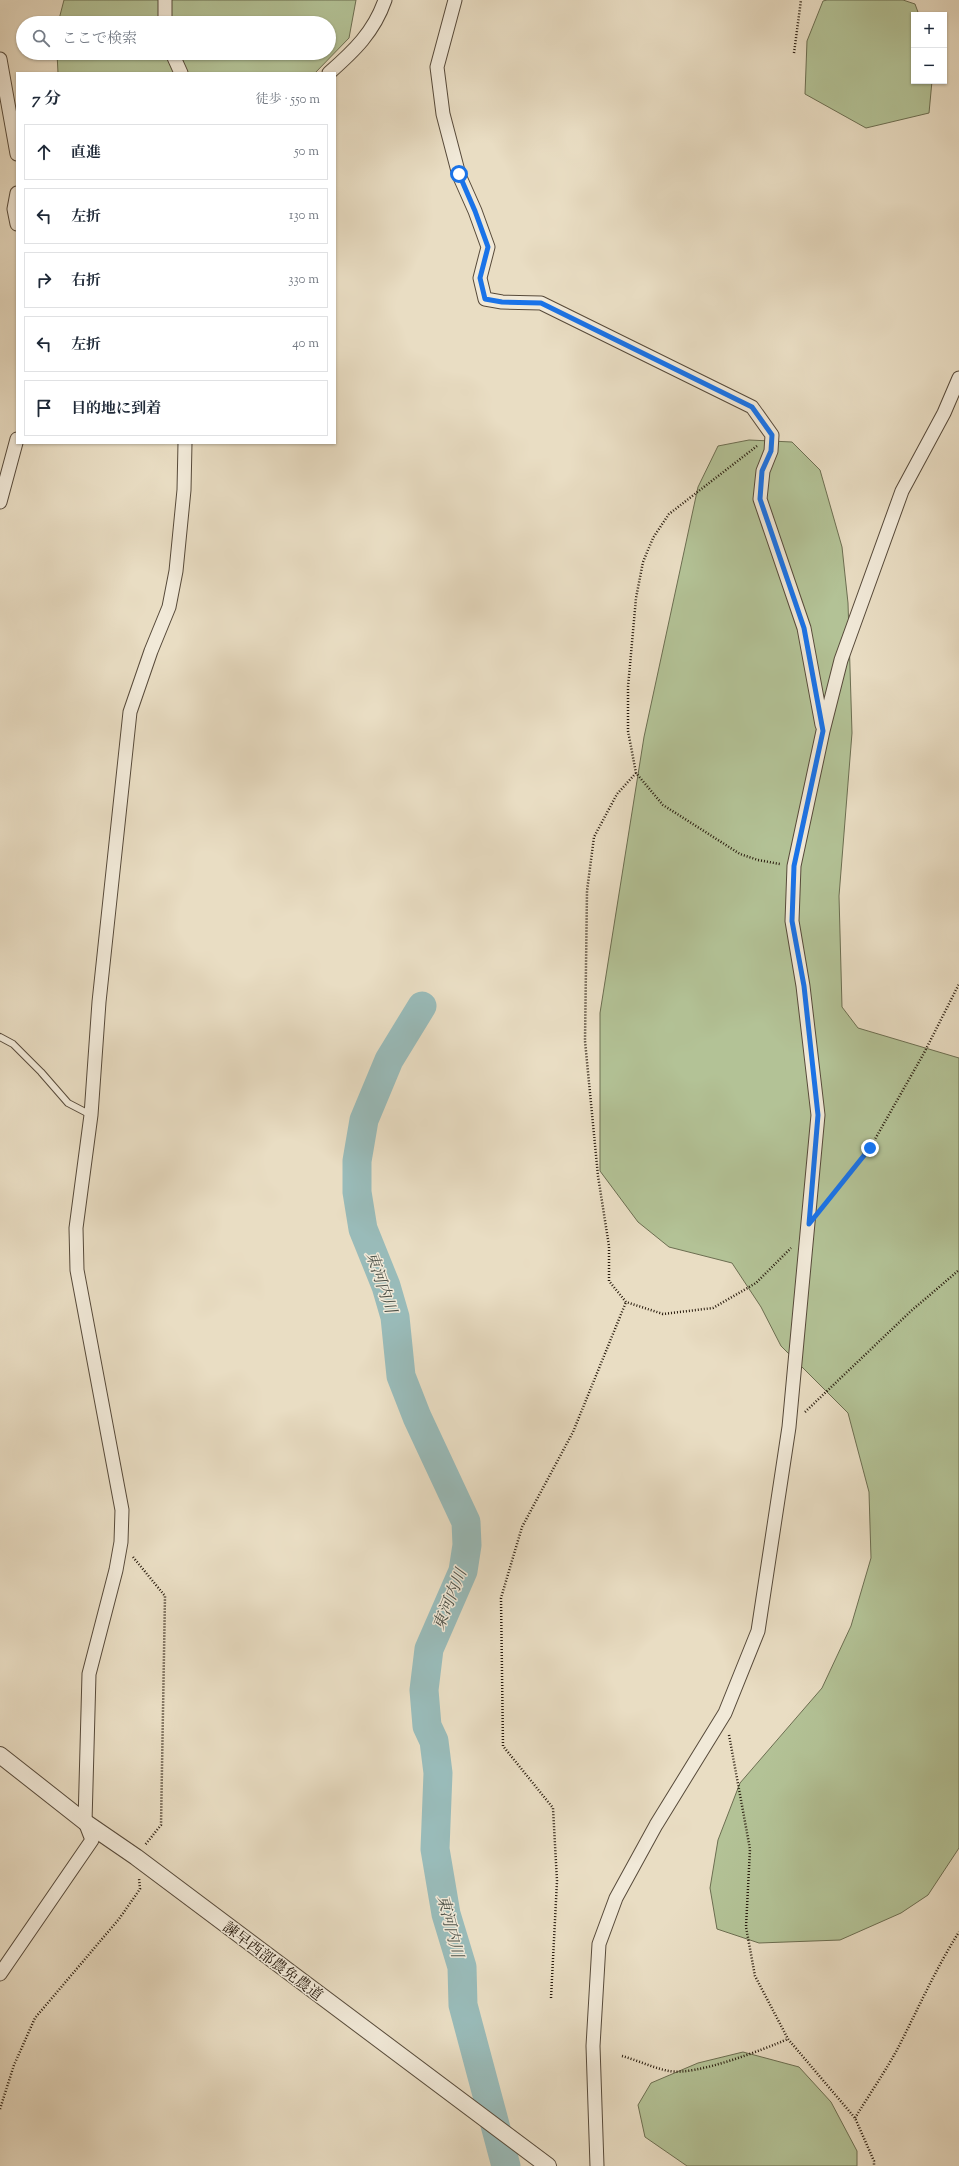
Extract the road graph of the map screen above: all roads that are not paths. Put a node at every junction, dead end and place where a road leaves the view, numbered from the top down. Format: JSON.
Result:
{"nodes":[{"id":1,"x":165,"y":0,"type":"edge"},
{"id":2,"x":385,"y":0,"type":"edge"},
{"id":3,"x":455,"y":0,"type":"edge"},
{"id":4,"x":165,"y":16,"type":"edge"},
{"id":5,"x":0,"y":59,"type":"edge"},
{"id":6,"x":175,"y":60,"type":"edge"},
{"id":7,"x":181,"y":72,"type":"edge"},
{"id":8,"x":330,"y":72,"type":"edge"},
{"id":9,"x":16,"y":148,"type":"edge"},
{"id":10,"x":16,"y":199,"type":"edge"},
{"id":11,"x":16,"y":219,"type":"edge"},
{"id":12,"x":959,"y":378,"type":"edge"},
{"id":13,"x":16,"y":443,"type":"edge"},
{"id":14,"x":185,"y":444,"type":"edge"},
{"id":15,"x":0,"y":502,"type":"edge"},
{"id":16,"x":823,"y":731,"type":"junction"},
{"id":17,"x":0,"y":1037,"type":"edge"},
{"id":18,"x":91,"y":1115,"type":"junction"},
{"id":19,"x":0,"y":1755,"type":"edge"},
{"id":20,"x":85,"y":1822,"type":"junction"},
{"id":21,"x":0,"y":1974,"type":"edge"},
{"id":22,"x":548,"y":2166,"type":"edge"},
{"id":23,"x":598,"y":2166,"type":"edge"}],
"edges":[{"from":1,"to":4,"type":"street"},
{"from":2,"to":8,"type":"street"},
{"from":3,"to":16,"type":"street"},
{"from":5,"to":9,"type":"street"},
{"from":6,"to":7,"type":"street"},
{"from":10,"to":11,"type":"street"},
{"from":12,"to":16,"type":"street"},
{"from":13,"to":15,"type":"street"},
{"from":14,"to":18,"type":"street"},
{"from":16,"to":23,"type":"street"},
{"from":17,"to":18,"type":"lane"},
{"from":18,"to":20,"type":"street"},
{"from":19,"to":20,"type":"street","name":"諫早西部農免農道"},
{"from":20,"to":21,"type":"street"},
{"from":20,"to":22,"type":"street","name":"諫早西部農免農道"}]}
